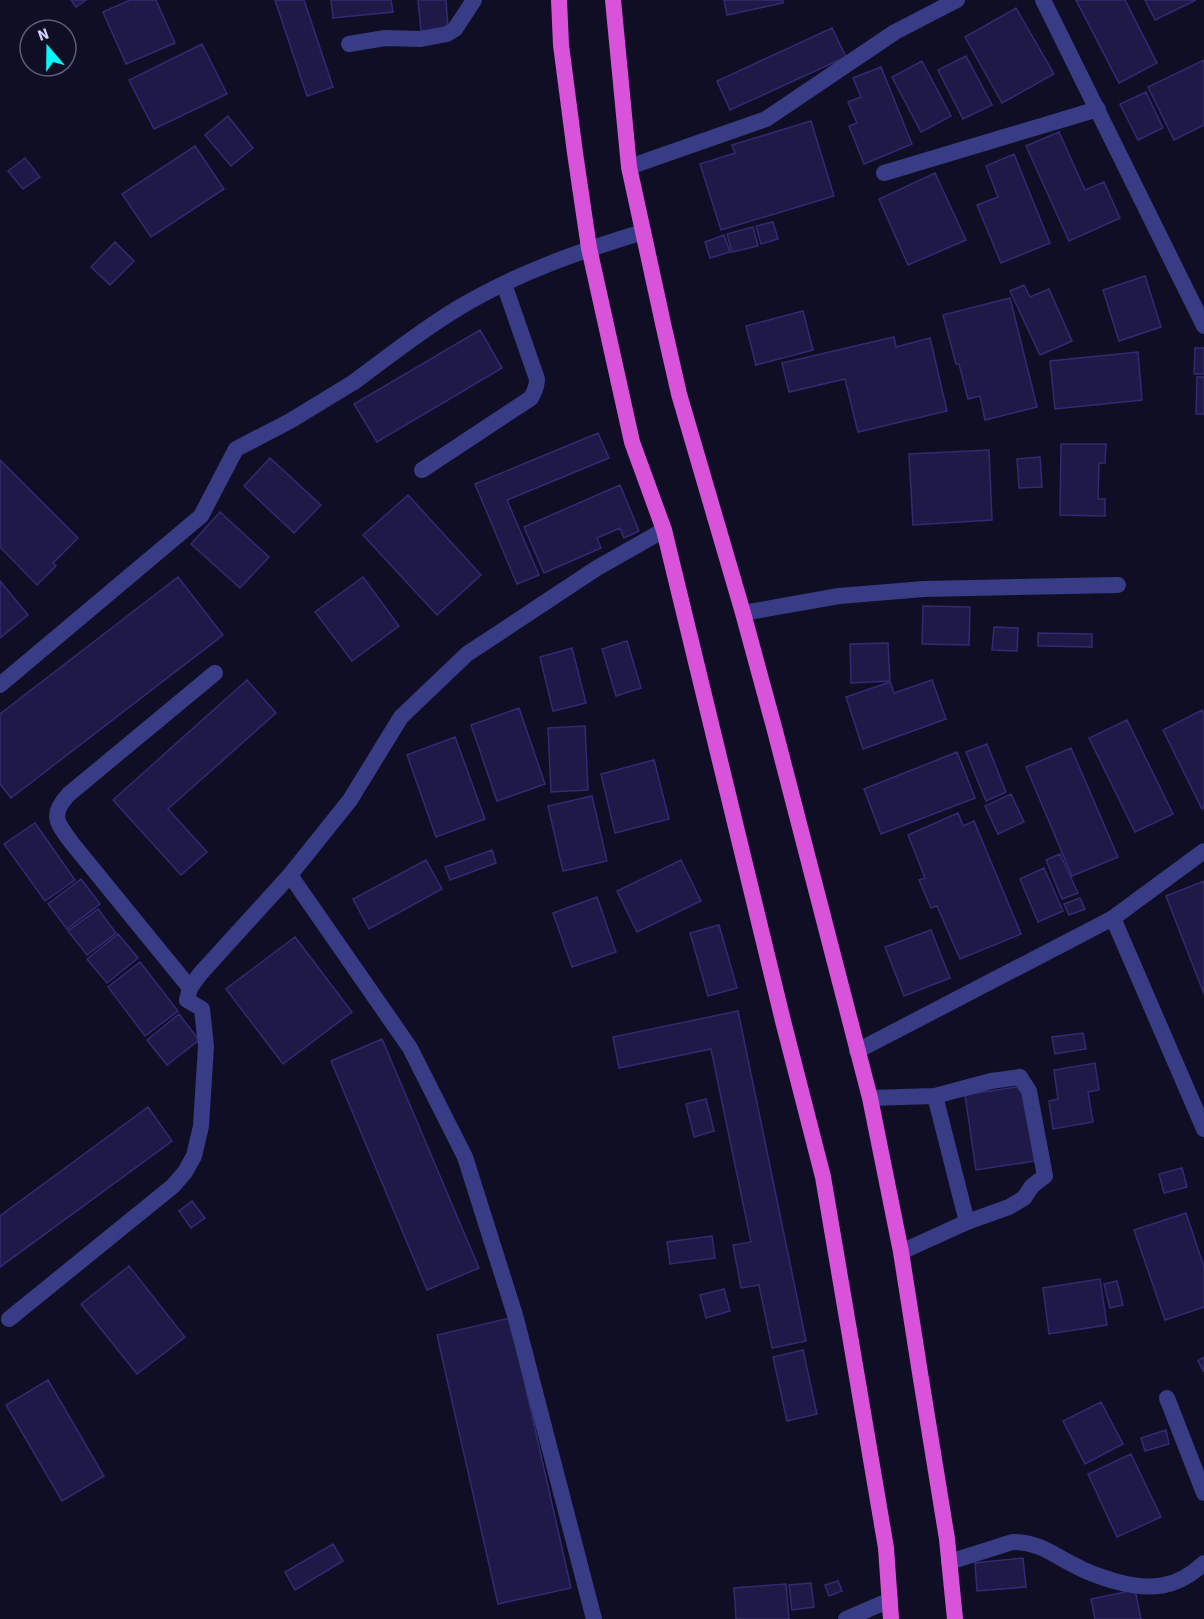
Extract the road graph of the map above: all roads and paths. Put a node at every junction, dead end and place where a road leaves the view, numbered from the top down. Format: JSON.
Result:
{"nodes":[{"id":1,"x":474,"y":0,"type":"edge"},
{"id":2,"x":559,"y":0,"type":"edge"},
{"id":3,"x":613,"y":0,"type":"edge"},
{"id":4,"x":957,"y":0,"type":"edge"},
{"id":5,"x":1043,"y":0,"type":"edge"},
{"id":6,"x":349,"y":44,"type":"dead end"},
{"id":7,"x":1098,"y":109,"type":"junction"},
{"id":8,"x":629,"y":167,"type":"junction"},
{"id":9,"x":884,"y":173,"type":"dead end"},
{"id":10,"x":643,"y":232,"type":"junction"},
{"id":11,"x":589,"y":248,"type":"junction"},
{"id":12,"x":504,"y":284,"type":"junction"},
{"id":13,"x":1204,"y":326,"type":"edge"},
{"id":14,"x":422,"y":470,"type":"dead end"},
{"id":15,"x":664,"y":530,"type":"junction"},
{"id":16,"x":1118,"y":585,"type":"dead end"},
{"id":17,"x":743,"y":613,"type":"junction"},
{"id":18,"x":214,"y":673,"type":"dead end"},
{"id":19,"x":0,"y":685,"type":"edge"},
{"id":20,"x":1204,"y":851,"type":"edge"},
{"id":21,"x":290,"y":875,"type":"junction"},
{"id":22,"x":1113,"y":918,"type":"junction"},
{"id":23,"x":190,"y":988,"type":"junction"},
{"id":24,"x":857,"y":1051,"type":"junction"},
{"id":25,"x":935,"y":1096,"type":"junction"},
{"id":26,"x":870,"y":1098,"type":"junction"},
{"id":27,"x":1204,"y":1129,"type":"edge"},
{"id":28,"x":967,"y":1222,"type":"junction"},
{"id":29,"x":901,"y":1252,"type":"junction"},
{"id":30,"x":9,"y":1319,"type":"dead end"},
{"id":31,"x":1167,"y":1398,"type":"dead end"},
{"id":32,"x":1204,"y":1493,"type":"edge"},
{"id":33,"x":949,"y":1562,"type":"junction"},
{"id":34,"x":1204,"y":1563,"type":"edge"},
{"id":35,"x":890,"y":1600,"type":"junction"},
{"id":36,"x":594,"y":1619,"type":"edge"},
{"id":37,"x":846,"y":1619,"type":"edge"},
{"id":38,"x":891,"y":1619,"type":"edge"},
{"id":39,"x":955,"y":1619,"type":"edge"}],
"edges":[{"from":1,"to":6,"type":"street"},
{"from":2,"to":11,"type":"highway"},
{"from":3,"to":8,"type":"highway"},
{"from":4,"to":8,"type":"street"},
{"from":5,"to":7,"type":"street"},
{"from":7,"to":9,"type":"street"},
{"from":7,"to":13,"type":"street"},
{"from":8,"to":10,"type":"highway"},
{"from":10,"to":11,"type":"street"},
{"from":10,"to":17,"type":"highway"},
{"from":11,"to":12,"type":"street"},
{"from":11,"to":15,"type":"highway"},
{"from":12,"to":14,"type":"street"},
{"from":12,"to":19,"type":"street"},
{"from":15,"to":21,"type":"street"},
{"from":15,"to":35,"type":"highway"},
{"from":16,"to":17,"type":"street"},
{"from":17,"to":24,"type":"highway"},
{"from":18,"to":23,"type":"street"},
{"from":20,"to":22,"type":"street"},
{"from":21,"to":23,"type":"street"},
{"from":21,"to":36,"type":"street"},
{"from":22,"to":24,"type":"street"},
{"from":22,"to":27,"type":"street"},
{"from":23,"to":30,"type":"street"},
{"from":24,"to":26,"type":"highway"},
{"from":25,"to":26,"type":"street"},
{"from":25,"to":28,"type":"street"},
{"from":25,"to":28,"type":"street"},
{"from":26,"to":29,"type":"highway"},
{"from":28,"to":29,"type":"street"},
{"from":29,"to":33,"type":"highway"},
{"from":31,"to":32,"type":"street"},
{"from":33,"to":34,"type":"street"},
{"from":33,"to":39,"type":"highway"},
{"from":35,"to":37,"type":"street"},
{"from":35,"to":38,"type":"highway"}]}
